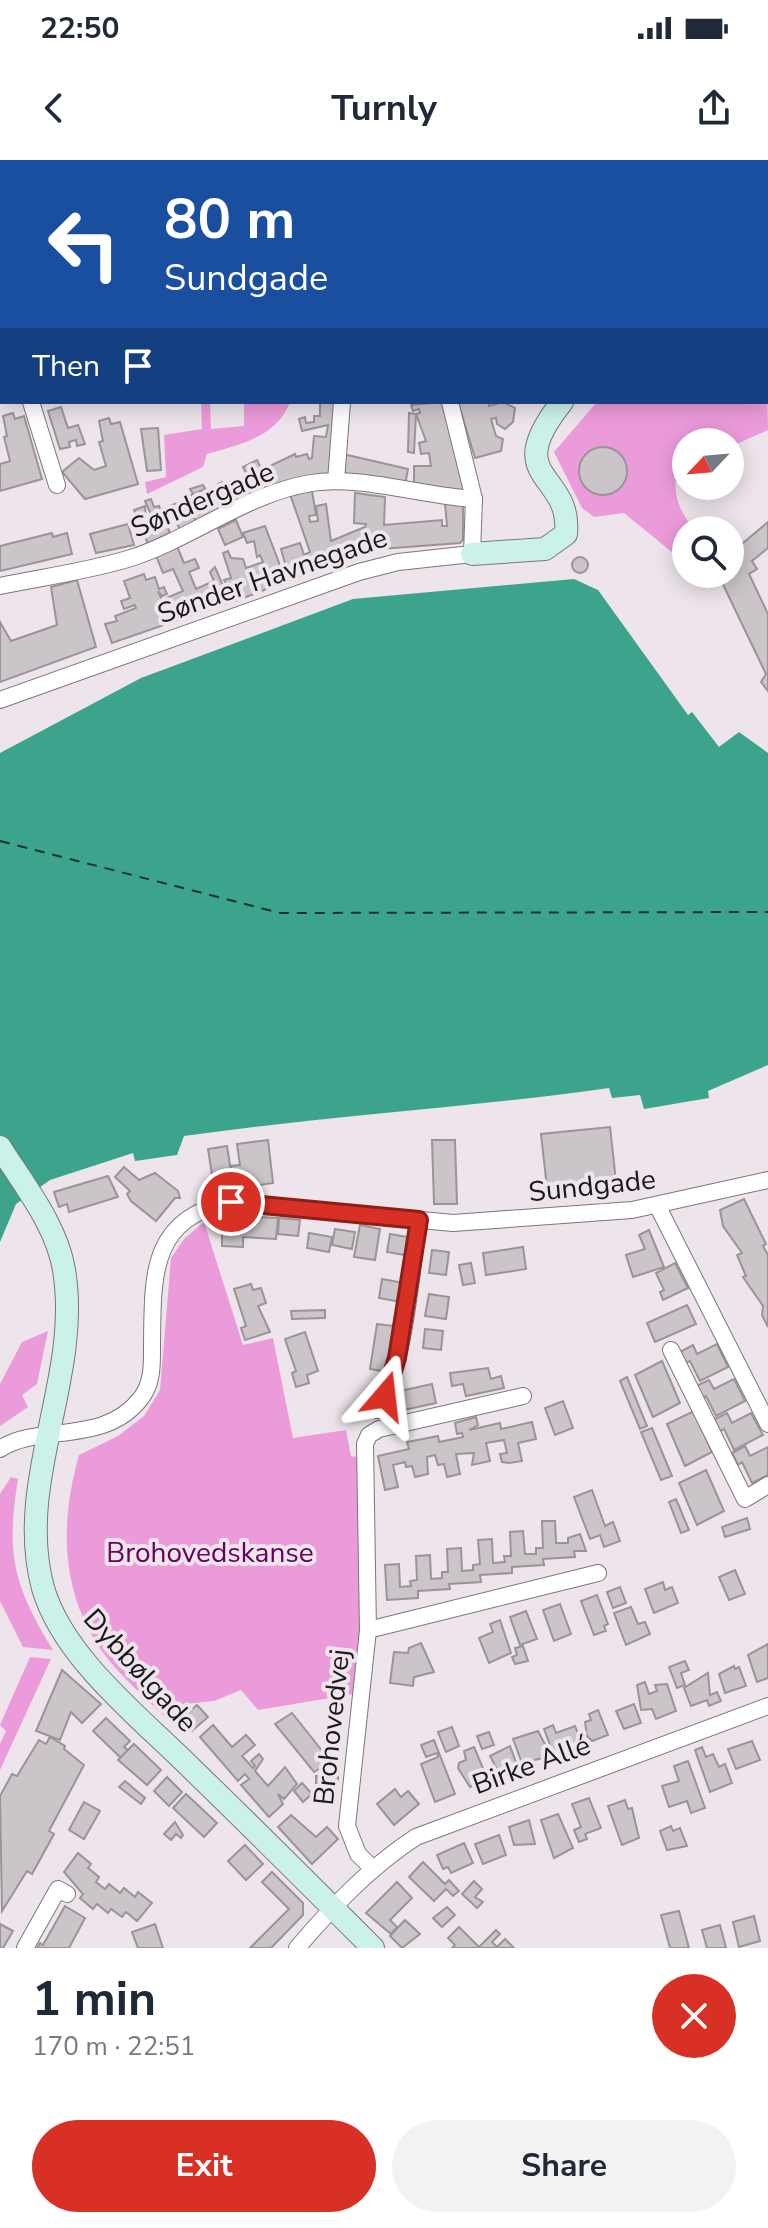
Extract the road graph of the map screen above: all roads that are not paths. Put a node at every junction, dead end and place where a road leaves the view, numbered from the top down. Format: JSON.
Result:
{"nodes":[{"id":1,"x":32,"y":404,"type":"edge"},
{"id":2,"x":342,"y":404,"type":"edge"},
{"id":3,"x":450,"y":404,"type":"edge"},
{"id":4,"x":560,"y":404,"type":"edge"},
{"id":5,"x":336,"y":481,"type":"junction"},
{"id":6,"x":57,"y":485,"type":"dead end"},
{"id":7,"x":474,"y":499,"type":"junction"},
{"id":8,"x":472,"y":554,"type":"junction"},
{"id":9,"x":0,"y":586,"type":"edge"},
{"id":10,"x":0,"y":700,"type":"edge"},
{"id":11,"x":0,"y":1147,"type":"edge"},
{"id":12,"x":768,"y":1180,"type":"edge"},
{"id":13,"x":657,"y":1205,"type":"junction"},
{"id":14,"x":419,"y":1220,"type":"junction"},
{"id":15,"x":671,"y":1350,"type":"dead end"},
{"id":16,"x":523,"y":1396,"type":"dead end"},
{"id":17,"x":377,"y":1410,"type":"dead end"},
{"id":18,"x":768,"y":1424,"type":"edge"},
{"id":19,"x":49,"y":1437,"type":"junction"},
{"id":20,"x":0,"y":1449,"type":"edge"},
{"id":21,"x":768,"y":1485,"type":"edge"},
{"id":22,"x":598,"y":1573,"type":"dead end"},
{"id":23,"x":368,"y":1630,"type":"junction"},
{"id":24,"x":768,"y":1706,"type":"edge"},
{"id":25,"x":373,"y":1869,"type":"junction"},
{"id":26,"x":67,"y":1894,"type":"dead end"},
{"id":27,"x":332,"y":1907,"type":"junction"},
{"id":28,"x":25,"y":1948,"type":"edge"},
{"id":29,"x":297,"y":1948,"type":"edge"},
{"id":30,"x":373,"y":1948,"type":"edge"}],
"edges":[{"from":1,"to":6,"type":"street"},
{"from":2,"to":5,"type":"street"},
{"from":3,"to":7,"type":"street"},
{"from":4,"to":8,"type":"street","name":"Sønder Havnegade"},
{"from":5,"to":7,"type":"street","name":"Søndergade"},
{"from":5,"to":9,"type":"street","name":"Søndergade"},
{"from":7,"to":8,"type":"street"},
{"from":8,"to":10,"type":"street","name":"Sønder Havnegade"},
{"from":11,"to":19,"type":"street","name":"Dybbølgade"},
{"from":12,"to":13,"type":"street","name":"Sundgade"},
{"from":13,"to":14,"type":"street","name":"Sundgade"},
{"from":13,"to":18,"type":"street"},
{"from":14,"to":17,"type":"street"},
{"from":14,"to":19,"type":"street","name":"Sundgade"},
{"from":15,"to":21,"type":"street"},
{"from":16,"to":23,"type":"street","name":"Brohovedvej"},
{"from":19,"to":20,"type":"street","name":"Sundgade"},
{"from":19,"to":27,"type":"street","name":"Dybbølgade"},
{"from":22,"to":23,"type":"street","name":"Brohovedvej"},
{"from":23,"to":25,"type":"street","name":"Brohovedvej"},
{"from":24,"to":25,"type":"street","name":"Birke Allé"},
{"from":25,"to":27,"type":"street","name":"Birke Allé"},
{"from":26,"to":28,"type":"street"},
{"from":27,"to":29,"type":"street","name":"Birke Allé"},
{"from":27,"to":30,"type":"street","name":"Dybbølgade"}]}
